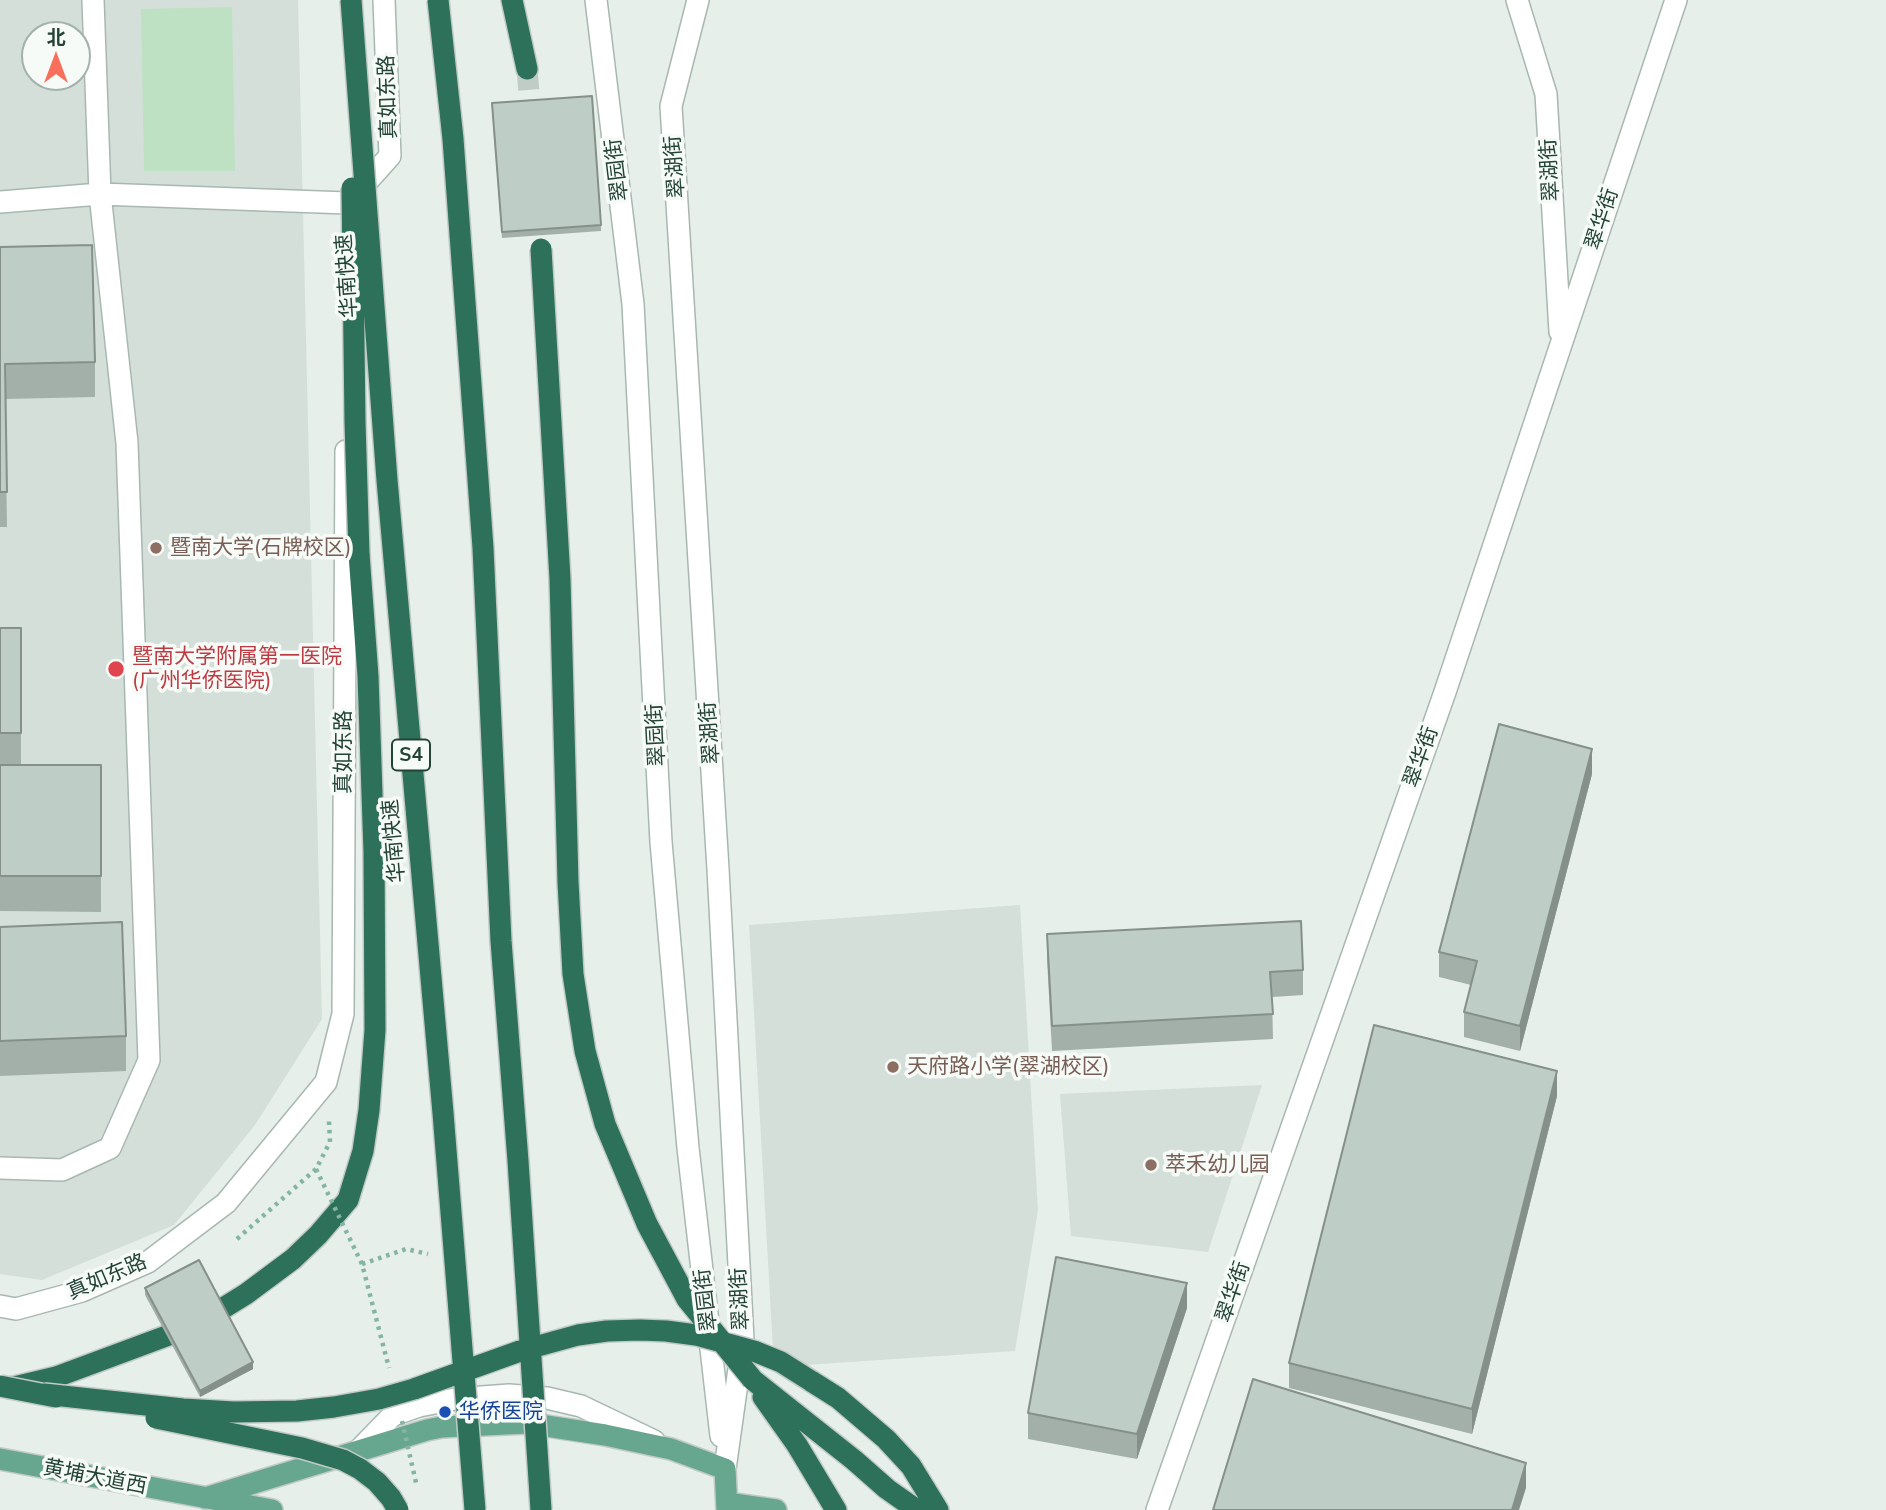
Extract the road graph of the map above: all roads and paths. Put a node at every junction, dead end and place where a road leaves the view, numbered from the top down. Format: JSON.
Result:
{"nodes":[{"id":1,"x":93,"y":0,"type":"edge"},
{"id":2,"x":350,"y":0,"type":"edge"},
{"id":3,"x":384,"y":0,"type":"edge"},
{"id":4,"x":438,"y":0,"type":"edge"},
{"id":5,"x":512,"y":0,"type":"edge"},
{"id":6,"x":597,"y":0,"type":"edge"},
{"id":7,"x":698,"y":0,"type":"edge"},
{"id":8,"x":1517,"y":0,"type":"edge"},
{"id":9,"x":1676,"y":0,"type":"edge"},
{"id":10,"x":527,"y":69,"type":"tunnel mouth"},
{"id":11,"x":100,"y":194,"type":"junction"},
{"id":12,"x":0,"y":202,"type":"edge"},
{"id":13,"x":347,"y":203,"type":"junction"},
{"id":14,"x":541,"y":249,"type":"dead end"},
{"id":15,"x":1561,"y":345,"type":"junction"},
{"id":16,"x":326,"y":1082,"type":"junction"},
{"id":17,"x":0,"y":1168,"type":"edge"},
{"id":18,"x":316,"y":1169,"type":"junction"},
{"id":19,"x":237,"y":1239,"type":"dead end"},
{"id":20,"x":439,"y":1257,"type":"dead end"},
{"id":21,"x":362,"y":1264,"type":"junction"},
{"id":22,"x":8,"y":1308,"type":"edge"},
{"id":23,"x":389,"y":1371,"type":"dead end"},
{"id":24,"x":753,"y":1380,"type":"junction"},
{"id":25,"x":0,"y":1388,"type":"edge"},
{"id":26,"x":44,"y":1394,"type":"junction"},
{"id":27,"x":402,"y":1420,"type":"dead end"},
{"id":28,"x":0,"y":1459,"type":"edge"},
{"id":29,"x":725,"y":1469,"type":"junction"},
{"id":30,"x":419,"y":1497,"type":"dead end"},
{"id":31,"x":205,"y":1498,"type":"junction"},
{"id":32,"x":727,"y":1506,"type":"edge"},
{"id":33,"x":272,"y":1510,"type":"edge"},
{"id":34,"x":398,"y":1510,"type":"edge"},
{"id":35,"x":475,"y":1510,"type":"edge"},
{"id":36,"x":541,"y":1510,"type":"edge"},
{"id":37,"x":776,"y":1510,"type":"edge"},
{"id":38,"x":836,"y":1510,"type":"edge"},
{"id":39,"x":917,"y":1510,"type":"edge"},
{"id":40,"x":938,"y":1510,"type":"edge"},
{"id":41,"x":1157,"y":1510,"type":"edge"}],
"edges":[{"from":1,"to":11,"type":"street"},
{"from":2,"to":25,"type":"highway","bridge":true},
{"from":2,"to":35,"type":"highway","name":"华南快速","number":"S4","bridge":true},
{"from":3,"to":13,"type":"street","name":"真如东路"},
{"from":4,"to":36,"type":"highway","bridge":true},
{"from":5,"to":10,"type":"highway"},
{"from":6,"to":29,"type":"street","name":"翠园街"},
{"from":7,"to":29,"type":"street","name":"翠湖街"},
{"from":8,"to":15,"type":"street","name":"翠湖街"},
{"from":9,"to":15,"type":"street","name":"翠华街"},
{"from":11,"to":12,"type":"street"},
{"from":11,"to":13,"type":"street"},
{"from":11,"to":17,"type":"street"},
{"from":13,"to":16,"type":"street","name":"真如东路"},
{"from":14,"to":24,"type":"highway","bridge":true},
{"from":15,"to":41,"type":"street","name":"翠华街"},
{"from":16,"to":18,"type":"path"},
{"from":16,"to":22,"type":"street","name":"真如东路"},
{"from":18,"to":19,"type":"path"},
{"from":18,"to":21,"type":"path","bridge":true},
{"from":20,"to":21,"type":"path"},
{"from":21,"to":23,"type":"path","bridge":true},
{"from":24,"to":38,"type":"highway"},
{"from":24,"to":39,"type":"highway"},
{"from":25,"to":26,"type":"highway","bridge":true},
{"from":26,"to":34,"type":"highway","bridge":true},
{"from":26,"to":40,"type":"highway","bridge":true},
{"from":27,"to":30,"type":"path","bridge":true},
{"from":28,"to":31,"type":"main road","name":"黄埔大道西"},
{"from":29,"to":31,"type":"main road"},
{"from":29,"to":32,"type":"main road"},
{"from":31,"to":33,"type":"main road","name":"黄埔大道西"},
{"from":32,"to":37,"type":"main road"}]}
